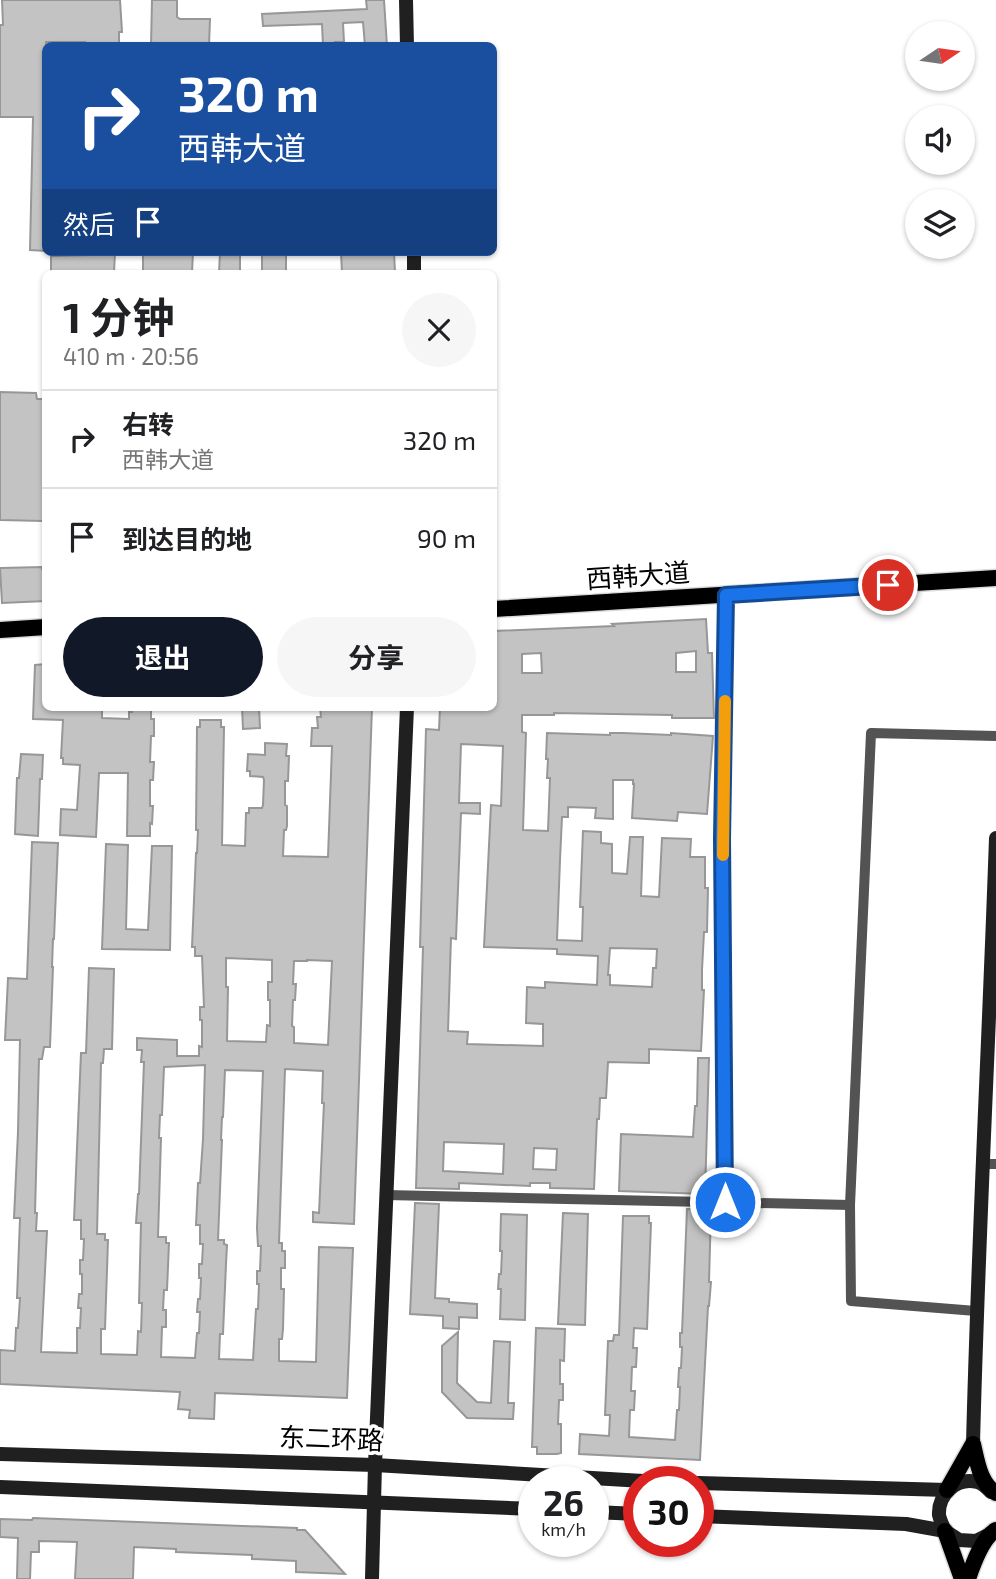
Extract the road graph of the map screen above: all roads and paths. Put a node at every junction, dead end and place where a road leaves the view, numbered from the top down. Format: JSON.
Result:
{"nodes":[{"id":1,"x":406,"y":0,"type":"edge"},
{"id":2,"x":407,"y":42,"type":"edge"},
{"id":3,"x":996,"y":568,"type":"edge"},
{"id":4,"x":996,"y":578,"type":"edge"},
{"id":5,"x":726,"y":595,"type":"junction"},
{"id":6,"x":497,"y":599,"type":"edge"},
{"id":7,"x":497,"y":609,"type":"edge"},
{"id":8,"x":42,"y":627,"type":"edge"},
{"id":9,"x":0,"y":630,"type":"edge"},
{"id":10,"x":42,"y":638,"type":"edge"},
{"id":11,"x":0,"y":640,"type":"edge"},
{"id":12,"x":407,"y":711,"type":"edge"},
{"id":13,"x":996,"y":736,"type":"edge"},
{"id":14,"x":996,"y":838,"type":"edge"},
{"id":15,"x":990,"y":1164,"type":"edge"},
{"id":16,"x":386,"y":1195,"type":"junction"},
{"id":17,"x":725,"y":1202,"type":"junction"},
{"id":18,"x":850,"y":1205,"type":"junction"},
{"id":19,"x":976,"y":1311,"type":"junction"},
{"id":20,"x":973,"y":1444,"type":"junction"},
{"id":21,"x":0,"y":1454,"type":"edge"},
{"id":22,"x":375,"y":1465,"type":"junction"},
{"id":23,"x":623,"y":1480,"type":"edge"},
{"id":24,"x":714,"y":1483,"type":"edge"},
{"id":25,"x":0,"y":1487,"type":"edge"},
{"id":26,"x":947,"y":1490,"type":"junction"},
{"id":27,"x":994,"y":1494,"type":"edge"},
{"id":28,"x":374,"y":1503,"type":"junction"},
{"id":29,"x":518,"y":1509,"type":"edge"},
{"id":30,"x":714,"y":1517,"type":"edge"},
{"id":31,"x":994,"y":1529,"type":"edge"},
{"id":32,"x":945,"y":1531,"type":"junction"},
{"id":33,"x":372,"y":1579,"type":"edge"},
{"id":34,"x":962,"y":1579,"type":"edge"},
{"id":35,"x":968,"y":1579,"type":"edge"}],
"edges":[{"from":1,"to":2,"type":"main road"},
{"from":3,"to":6,"type":"main road","name":"西韩大道"},
{"from":4,"to":5,"type":"main road","name":"西韩大道"},
{"from":5,"to":7,"type":"main road","name":"西韩大道"},
{"from":5,"to":17,"type":"street"},
{"from":8,"to":9,"type":"main road"},
{"from":10,"to":11,"type":"main road"},
{"from":12,"to":16,"type":"main road"},
{"from":13,"to":18,"type":"street"},
{"from":14,"to":15,"type":"main road"},
{"from":15,"to":19,"type":"main road"},
{"from":16,"to":17,"type":"street"},
{"from":16,"to":22,"type":"main road"},
{"from":17,"to":18,"type":"street"},
{"from":18,"to":19,"type":"street"},
{"from":19,"to":20,"type":"main road"},
{"from":20,"to":26,"type":"main road"},
{"from":20,"to":27,"type":"main road"},
{"from":21,"to":22,"type":"main road","name":"东二环路"},
{"from":22,"to":23,"type":"main road","name":"东二环路"},
{"from":22,"to":28,"type":"main road"},
{"from":24,"to":26,"type":"main road"},
{"from":25,"to":28,"type":"main road"},
{"from":26,"to":27,"type":"main road"},
{"from":26,"to":32,"type":"main road"},
{"from":28,"to":29,"type":"main road"},
{"from":28,"to":33,"type":"main road"},
{"from":30,"to":32,"type":"main road"},
{"from":31,"to":32,"type":"main road"},
{"from":31,"to":35,"type":"main road"},
{"from":32,"to":34,"type":"main road"}]}
